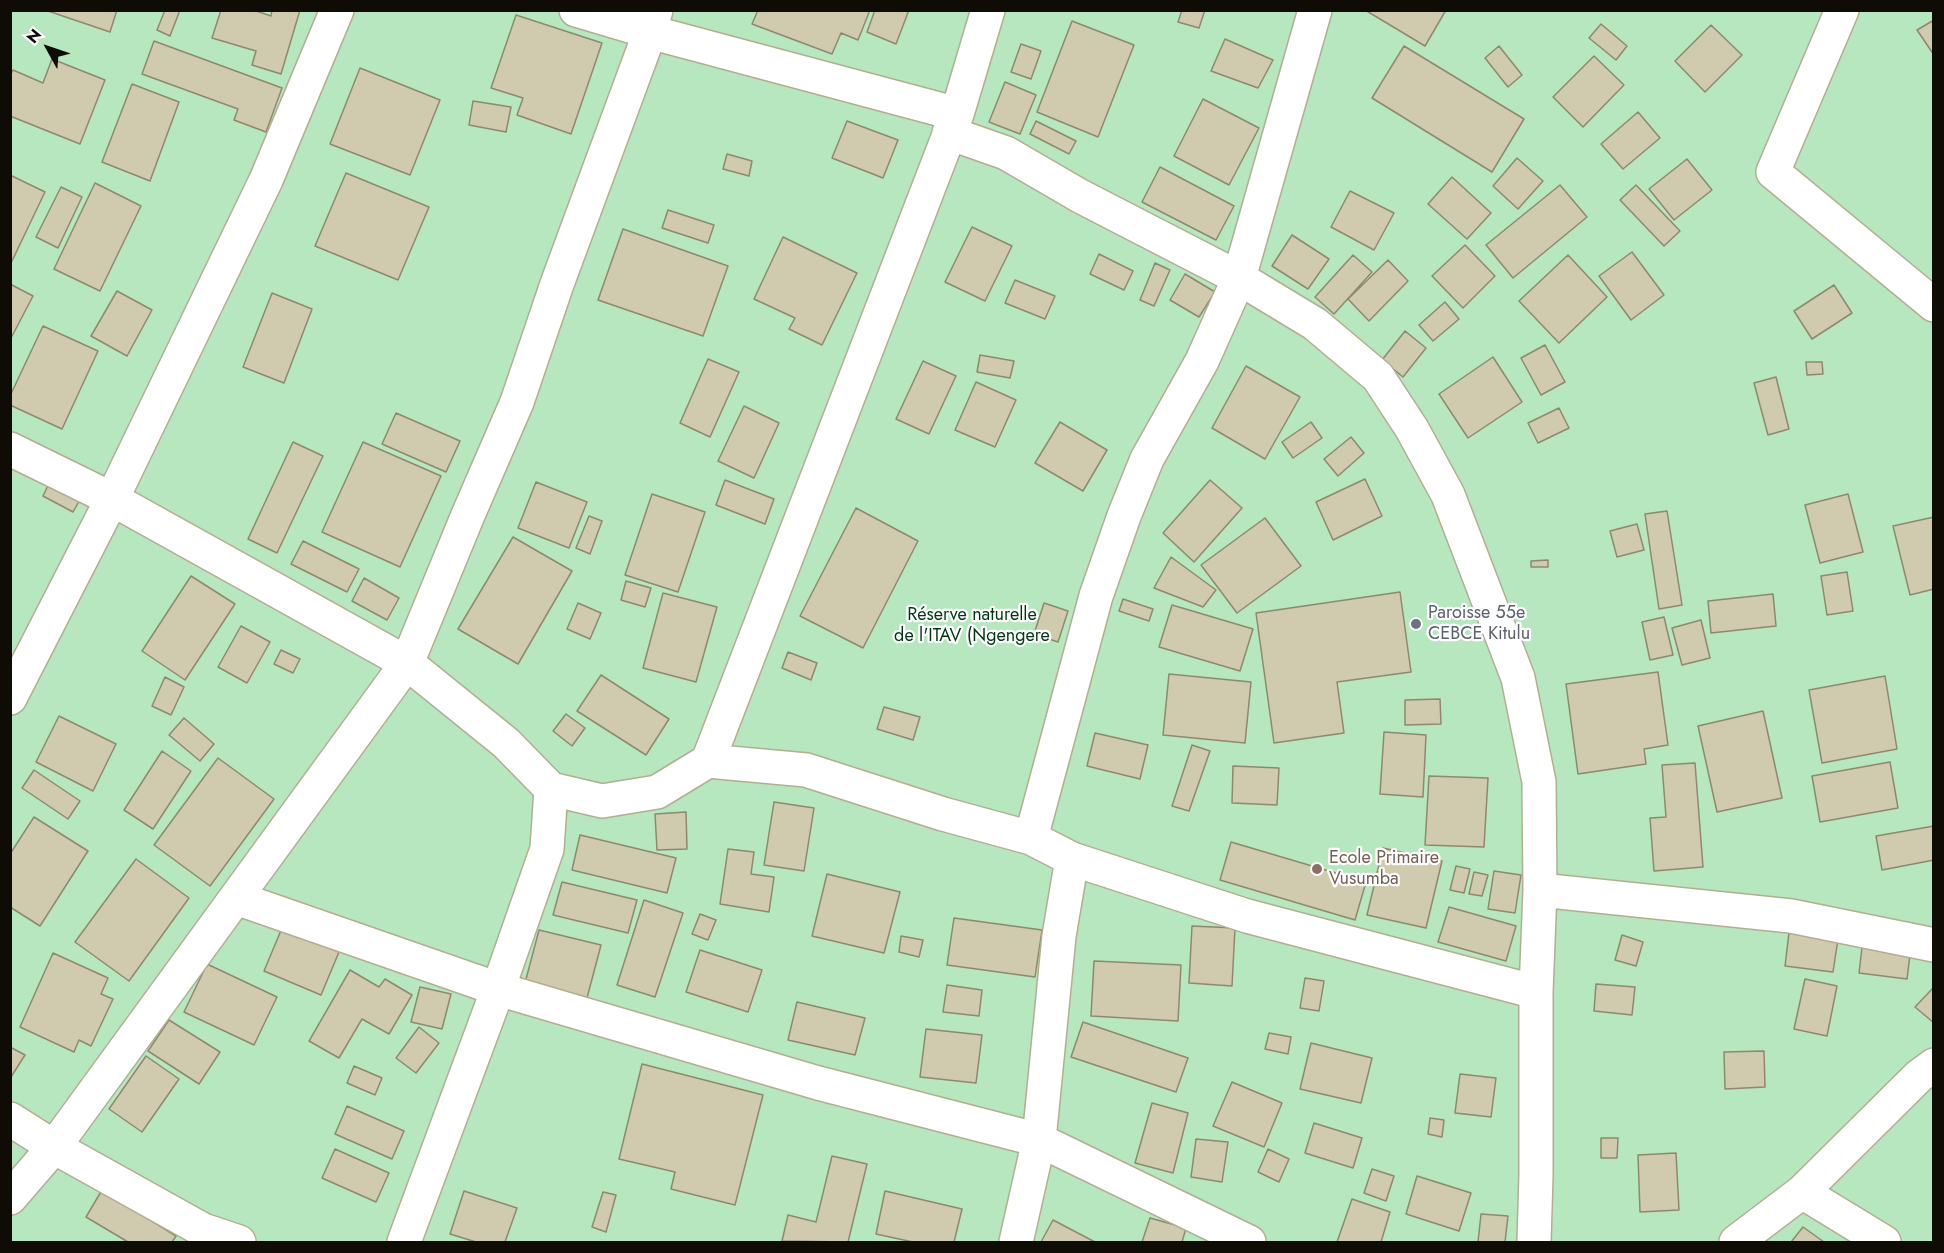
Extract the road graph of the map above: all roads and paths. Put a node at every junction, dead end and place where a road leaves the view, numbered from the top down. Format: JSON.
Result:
{"nodes":[{"id":1,"x":337,"y":10,"type":"edge"},
{"id":2,"x":576,"y":10,"type":"edge"},
{"id":3,"x":988,"y":10,"type":"edge"},
{"id":4,"x":1315,"y":10,"type":"edge"},
{"id":5,"x":1842,"y":10,"type":"edge"},
{"id":6,"x":653,"y":21,"type":"edge"},
{"id":7,"x":953,"y":123,"type":"junction"},
{"id":8,"x":1239,"y":278,"type":"junction"},
{"id":9,"x":1934,"y":304,"type":"edge"},
{"id":10,"x":10,"y":449,"type":"edge"},
{"id":11,"x":112,"y":499,"type":"junction"},
{"id":12,"x":407,"y":663,"type":"junction"},
{"id":13,"x":10,"y":698,"type":"edge"},
{"id":14,"x":708,"y":761,"type":"junction"},
{"id":15,"x":551,"y":789,"type":"junction"},
{"id":16,"x":1031,"y":838,"type":"junction"},
{"id":17,"x":1072,"y":860,"type":"junction"},
{"id":18,"x":1540,"y":890,"type":"junction"},
{"id":19,"x":236,"y":898,"type":"junction"},
{"id":20,"x":1934,"y":945,"type":"edge"},
{"id":21,"x":498,"y":989,"type":"junction"},
{"id":22,"x":1536,"y":992,"type":"junction"},
{"id":23,"x":1934,"y":1065,"type":"edge"},
{"id":24,"x":10,"y":1119,"type":"edge"},
{"id":25,"x":1039,"y":1140,"type":"junction"},
{"id":26,"x":54,"y":1147,"type":"junction"},
{"id":27,"x":1802,"y":1192,"type":"junction"},
{"id":28,"x":10,"y":1198,"type":"edge"},
{"id":29,"x":239,"y":1242,"type":"edge"},
{"id":30,"x":404,"y":1242,"type":"edge"},
{"id":31,"x":1016,"y":1242,"type":"edge"},
{"id":32,"x":1249,"y":1242,"type":"edge"},
{"id":33,"x":1534,"y":1242,"type":"edge"},
{"id":34,"x":1736,"y":1242,"type":"edge"},
{"id":35,"x":1884,"y":1242,"type":"edge"}],
"edges":[{"from":1,"to":11,"type":"street"},
{"from":2,"to":6,"type":"street"},
{"from":3,"to":7,"type":"street"},
{"from":4,"to":8,"type":"street"},
{"from":5,"to":9,"type":"street"},
{"from":6,"to":7,"type":"street"},
{"from":6,"to":12,"type":"street"},
{"from":7,"to":8,"type":"street"},
{"from":7,"to":14,"type":"street"},
{"from":8,"to":16,"type":"street"},
{"from":8,"to":18,"type":"street"},
{"from":10,"to":11,"type":"street"},
{"from":11,"to":12,"type":"street"},
{"from":11,"to":13,"type":"street"},
{"from":12,"to":15,"type":"street"},
{"from":12,"to":19,"type":"street"},
{"from":14,"to":15,"type":"street"},
{"from":14,"to":16,"type":"street"},
{"from":15,"to":21,"type":"street"},
{"from":16,"to":17,"type":"street"},
{"from":17,"to":22,"type":"street"},
{"from":17,"to":25,"type":"street"},
{"from":18,"to":20,"type":"street"},
{"from":18,"to":22,"type":"street"},
{"from":19,"to":21,"type":"street"},
{"from":19,"to":26,"type":"street"},
{"from":21,"to":25,"type":"street"},
{"from":21,"to":30,"type":"street"},
{"from":22,"to":33,"type":"street"},
{"from":23,"to":27,"type":"street"},
{"from":24,"to":26,"type":"street"},
{"from":25,"to":31,"type":"street"},
{"from":25,"to":32,"type":"street"},
{"from":26,"to":28,"type":"street"},
{"from":26,"to":29,"type":"street"},
{"from":27,"to":34,"type":"street"},
{"from":27,"to":35,"type":"street"}]}
